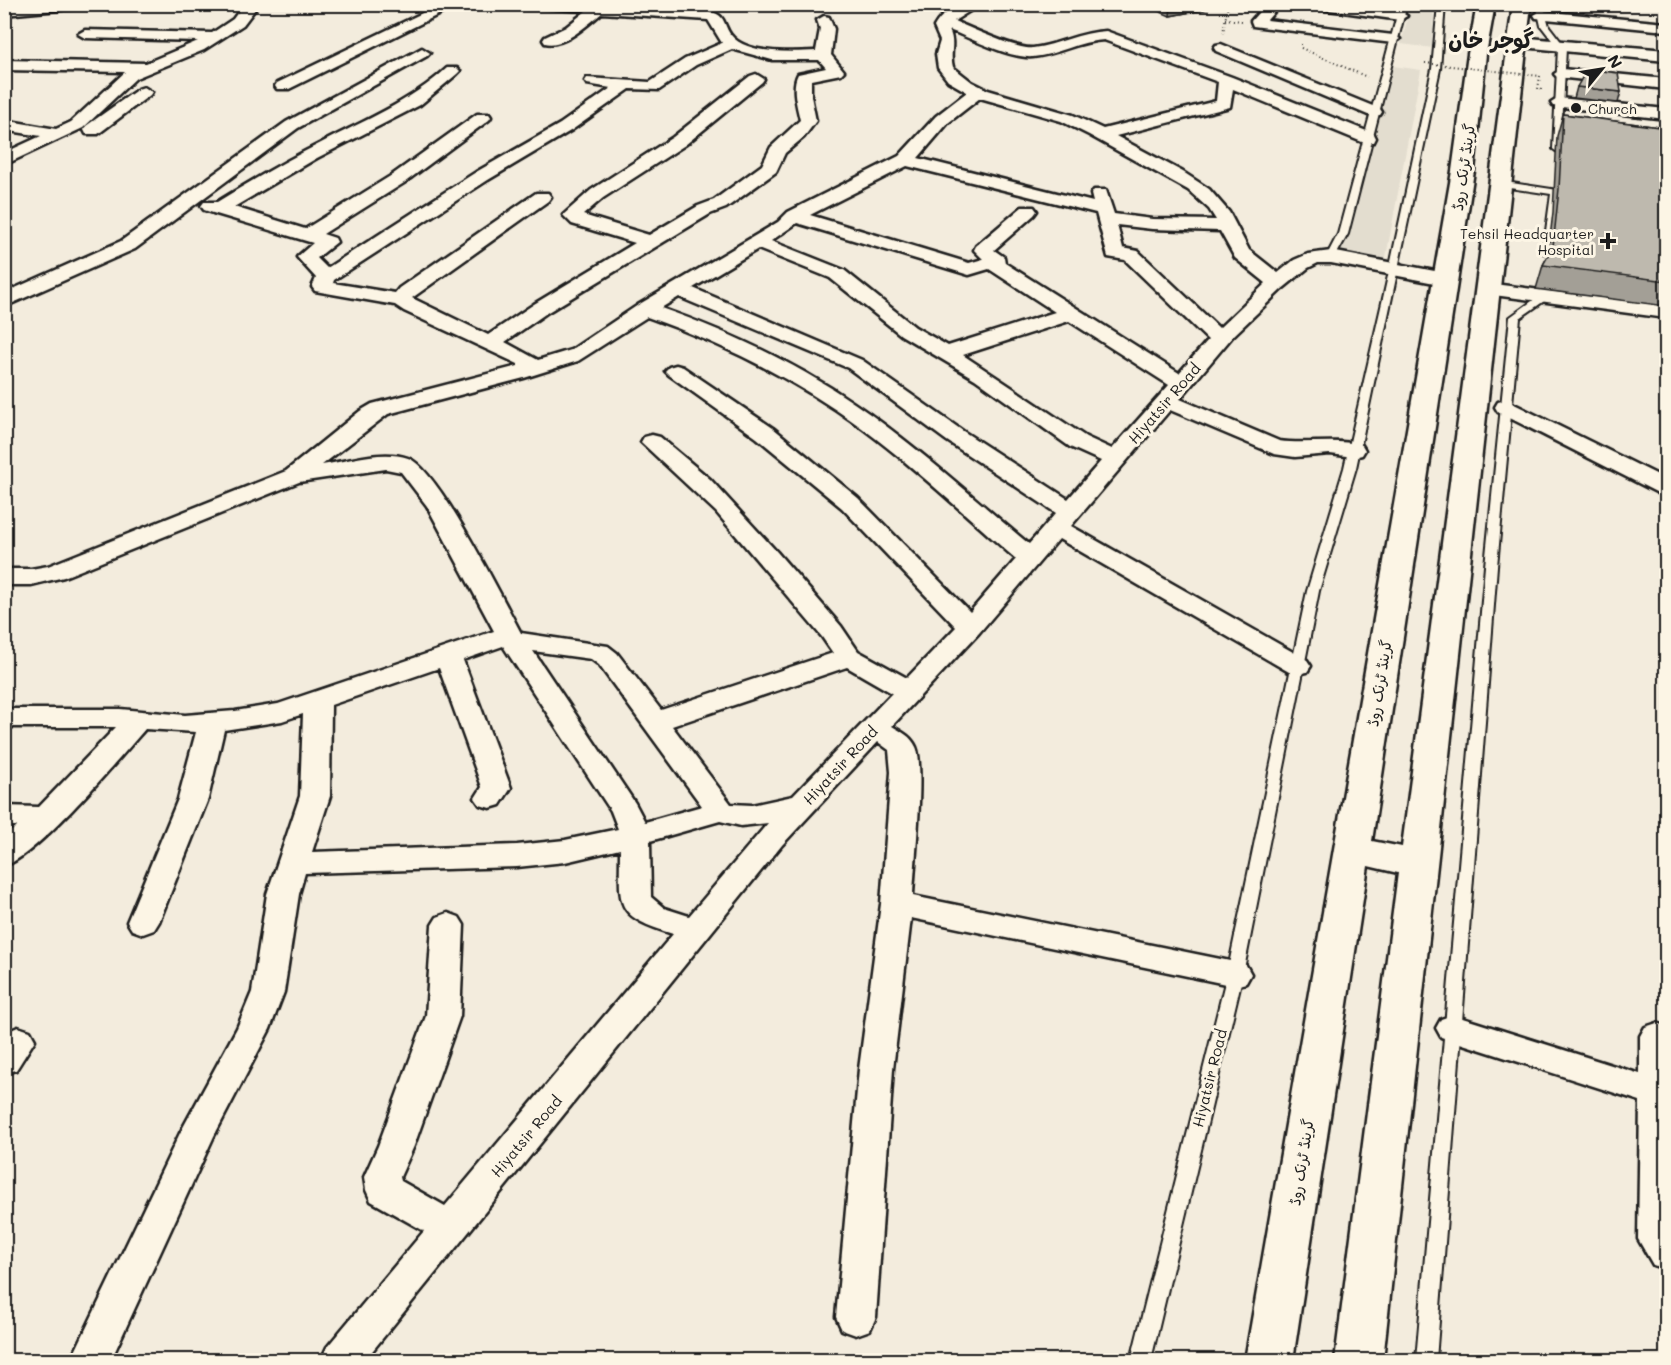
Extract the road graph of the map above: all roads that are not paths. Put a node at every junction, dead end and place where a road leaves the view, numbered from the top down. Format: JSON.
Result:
{"nodes":[{"id":1,"x":81,"y":4,"type":"edge"},
{"id":2,"x":252,"y":4,"type":"edge"},
{"id":3,"x":453,"y":4,"type":"edge"},
{"id":4,"x":540,"y":4,"type":"edge"},
{"id":5,"x":974,"y":4,"type":"edge"},
{"id":6,"x":1274,"y":4,"type":"edge"},
{"id":7,"x":1314,"y":4,"type":"edge"},
{"id":8,"x":1442,"y":4,"type":"edge"},
{"id":9,"x":1486,"y":4,"type":"edge"},
{"id":10,"x":598,"y":8,"type":"junction"},
{"id":11,"x":1402,"y":10,"type":"edge"},
{"id":12,"x":11,"y":11,"type":"edge"},
{"id":13,"x":1537,"y":13,"type":"edge"},
{"id":14,"x":824,"y":20,"type":"dead end"},
{"id":15,"x":4,"y":21,"type":"edge"},
{"id":16,"x":943,"y":22,"type":"junction"},
{"id":17,"x":1666,"y":27,"type":"edge"},
{"id":18,"x":85,"y":34,"type":"dead end"},
{"id":19,"x":214,"y":37,"type":"junction"},
{"id":20,"x":1666,"y":38,"type":"edge"},
{"id":21,"x":1393,"y":39,"type":"junction"},
{"id":22,"x":550,"y":40,"type":"dead end"},
{"id":23,"x":1518,"y":42,"type":"junction"},
{"id":24,"x":733,"y":44,"type":"junction"},
{"id":25,"x":1221,"y":48,"type":"road end"},
{"id":26,"x":1562,"y":48,"type":"junction"},
{"id":27,"x":422,"y":52,"type":"dead end"},
{"id":28,"x":823,"y":55,"type":"junction"},
{"id":29,"x":1666,"y":56,"type":"edge"},
{"id":30,"x":4,"y":65,"type":"edge"},
{"id":31,"x":149,"y":68,"type":"junction"},
{"id":32,"x":452,"y":71,"type":"dead end"},
{"id":33,"x":1562,"y":74,"type":"junction"},
{"id":34,"x":756,"y":78,"type":"dead end"},
{"id":35,"x":1226,"y":80,"type":"junction"},
{"id":36,"x":593,"y":81,"type":"dead end"},
{"id":37,"x":1666,"y":84,"type":"edge"},
{"id":38,"x":283,"y":86,"type":"dead end"},
{"id":39,"x":624,"y":86,"type":"junction"},
{"id":40,"x":980,"y":91,"type":"junction"},
{"id":41,"x":144,"y":92,"type":"dead end"},
{"id":42,"x":1559,"y":103,"type":"junction"},
{"id":43,"x":1374,"y":112,"type":"junction"},
{"id":44,"x":1666,"y":114,"type":"edge"},
{"id":45,"x":483,"y":117,"type":"dead end"},
{"id":46,"x":4,"y":125,"type":"edge"},
{"id":47,"x":86,"y":126,"type":"junction"},
{"id":48,"x":59,"y":134,"type":"junction"},
{"id":49,"x":1099,"y":135,"type":"junction"},
{"id":50,"x":1368,"y":138,"type":"junction"},
{"id":51,"x":1557,"y":159,"type":"dead end"},
{"id":52,"x":4,"y":160,"type":"edge"},
{"id":53,"x":905,"y":160,"type":"junction"},
{"id":54,"x":4,"y":173,"type":"edge"},
{"id":55,"x":1499,"y":184,"type":"junction"},
{"id":56,"x":542,"y":197,"type":"dead end"},
{"id":57,"x":191,"y":201,"type":"junction"},
{"id":58,"x":1103,"y":207,"type":"junction"},
{"id":59,"x":219,"y":209,"type":"junction"},
{"id":60,"x":1028,"y":211,"type":"dead end"},
{"id":61,"x":795,"y":216,"type":"junction"},
{"id":62,"x":1229,"y":226,"type":"junction"},
{"id":63,"x":309,"y":235,"type":"junction"},
{"id":64,"x":651,"y":242,"type":"junction"},
{"id":65,"x":756,"y":242,"type":"junction"},
{"id":66,"x":1331,"y":257,"type":"junction"},
{"id":67,"x":992,"y":263,"type":"junction"},
{"id":68,"x":1394,"y":269,"type":"junction"},
{"id":69,"x":326,"y":277,"type":"junction"},
{"id":70,"x":1445,"y":279,"type":"junction"},
{"id":71,"x":1279,"y":282,"type":"junction"},
{"id":72,"x":678,"y":289,"type":"junction"},
{"id":73,"x":1486,"y":289,"type":"junction"},
{"id":74,"x":1544,"y":297,"type":"junction"},
{"id":75,"x":401,"y":300,"type":"junction"},
{"id":76,"x":4,"y":301,"type":"edge"},
{"id":77,"x":645,"y":309,"type":"junction"},
{"id":78,"x":1666,"y":312,"type":"edge"},
{"id":79,"x":1072,"y":313,"type":"junction"},
{"id":80,"x":1220,"y":340,"type":"junction"},
{"id":81,"x":490,"y":343,"type":"junction"},
{"id":82,"x":948,"y":353,"type":"junction"},
{"id":83,"x":528,"y":368,"type":"junction"},
{"id":84,"x":676,"y":370,"type":"dead end"},
{"id":85,"x":1174,"y":392,"type":"junction"},
{"id":86,"x":1506,"y":406,"type":"junction"},
{"id":87,"x":652,"y":442,"type":"dead end"},
{"id":88,"x":1354,"y":450,"type":"junction"},
{"id":89,"x":1115,"y":459,"type":"junction"},
{"id":90,"x":294,"y":476,"type":"junction"},
{"id":91,"x":1666,"y":488,"type":"edge"},
{"id":92,"x":1063,"y":519,"type":"junction"},
{"id":93,"x":1030,"y":558,"type":"junction"},
{"id":94,"x":4,"y":577,"type":"edge"},
{"id":95,"x":970,"y":627,"type":"junction"},
{"id":96,"x":510,"y":637,"type":"junction"},
{"id":97,"x":448,"y":656,"type":"junction"},
{"id":98,"x":849,"y":657,"type":"junction"},
{"id":99,"x":1298,"y":666,"type":"junction"},
{"id":100,"x":909,"y":691,"type":"junction"},
{"id":101,"x":317,"y":700,"type":"junction"},
{"id":102,"x":4,"y":718,"type":"edge"},
{"id":103,"x":138,"y":720,"type":"junction"},
{"id":104,"x":212,"y":722,"type":"junction"},
{"id":105,"x":654,"y":722,"type":"junction"},
{"id":106,"x":874,"y":728,"type":"junction"},
{"id":107,"x":490,"y":798,"type":"dead end"},
{"id":108,"x":804,"y":804,"type":"junction"},
{"id":109,"x":721,"y":811,"type":"junction"},
{"id":110,"x":4,"y":816,"type":"edge"},
{"id":111,"x":47,"y":817,"type":"junction"},
{"id":112,"x":636,"y":834,"type":"junction"},
{"id":113,"x":1352,"y":850,"type":"junction"},
{"id":114,"x":4,"y":855,"type":"edge"},
{"id":115,"x":294,"y":863,"type":"junction"},
{"id":116,"x":1418,"y":864,"type":"junction"},
{"id":117,"x":897,"y":904,"type":"junction"},
{"id":118,"x":142,"y":922,"type":"dead end"},
{"id":119,"x":448,"y":925,"type":"dead end"},
{"id":120,"x":697,"y":930,"type":"junction"},
{"id":121,"x":1235,"y":974,"type":"junction"},
{"id":122,"x":1453,"y":1028,"type":"junction"},
{"id":123,"x":1657,"y":1036,"type":"dead end"},
{"id":124,"x":1657,"y":1093,"type":"junction"},
{"id":125,"x":451,"y":1228,"type":"junction"},
{"id":126,"x":1666,"y":1254,"type":"edge"},
{"id":127,"x":856,"y":1317,"type":"dead end"},
{"id":128,"x":91,"y":1360,"type":"edge"},
{"id":129,"x":341,"y":1360,"type":"edge"},
{"id":130,"x":1140,"y":1360,"type":"edge"},
{"id":131,"x":1269,"y":1360,"type":"edge"},
{"id":132,"x":1359,"y":1360,"type":"edge"},
{"id":133,"x":1426,"y":1360,"type":"edge"}],
"edges":[{"from":1,"to":12,"type":"street"},
{"from":2,"to":19,"type":"street"},
{"from":3,"to":38,"type":"street"},
{"from":4,"to":10,"type":"street"},
{"from":5,"to":16,"type":"street"},
{"from":6,"to":21,"type":"street"},
{"from":7,"to":11,"type":"street"},
{"from":8,"to":68,"type":"lane","name":"Hiyatsir Road"},
{"from":9,"to":70,"type":"main road","name":"گرینڈ ٹرنک روڈ"},
{"from":10,"to":22,"type":"street"},
{"from":10,"to":24,"type":"street"},
{"from":11,"to":21,"type":"lane"},
{"from":12,"to":15,"type":"street"},
{"from":13,"to":17,"type":"street"},
{"from":13,"to":20,"type":"street"},
{"from":13,"to":23,"type":"main road"},
{"from":13,"to":26,"type":"lane"},
{"from":14,"to":28,"type":"street"},
{"from":16,"to":35,"type":"street"},
{"from":16,"to":40,"type":"street"},
{"from":18,"to":19,"type":"street"},
{"from":19,"to":31,"type":"street"},
{"from":21,"to":43,"type":"lane"},
{"from":23,"to":26,"type":"main road"},
{"from":23,"to":55,"type":"main road"},
{"from":24,"to":28,"type":"street"},
{"from":24,"to":39,"type":"street"},
{"from":25,"to":43,"type":"street"},
{"from":26,"to":29,"type":"main road"},
{"from":26,"to":33,"type":"lane"},
{"from":27,"to":57,"type":"street"},
{"from":28,"to":64,"type":"street"},
{"from":30,"to":31,"type":"street"},
{"from":31,"to":47,"type":"street"},
{"from":32,"to":59,"type":"street"},
{"from":33,"to":37,"type":"street"},
{"from":33,"to":42,"type":"lane"},
{"from":34,"to":64,"type":"street"},
{"from":35,"to":49,"type":"street"},
{"from":35,"to":50,"type":"street"},
{"from":36,"to":39,"type":"street"},
{"from":39,"to":69,"type":"street"},
{"from":40,"to":49,"type":"street"},
{"from":40,"to":53,"type":"street"},
{"from":41,"to":47,"type":"street"},
{"from":42,"to":44,"type":"street"},
{"from":42,"to":51,"type":"lane"},
{"from":43,"to":50,"type":"lane"},
{"from":45,"to":63,"type":"street"},
{"from":46,"to":48,"type":"street"},
{"from":47,"to":48,"type":"street"},
{"from":47,"to":54,"type":"street"},
{"from":48,"to":52,"type":"street"},
{"from":49,"to":62,"type":"street"},
{"from":50,"to":66,"type":"lane"},
{"from":53,"to":58,"type":"street"},
{"from":53,"to":61,"type":"street"},
{"from":55,"to":73,"type":"main road"},
{"from":55,"to":74,"type":"lane"},
{"from":56,"to":75,"type":"street"},
{"from":57,"to":59,"type":"street"},
{"from":57,"to":76,"type":"street"},
{"from":58,"to":62,"type":"street"},
{"from":58,"to":80,"type":"street"},
{"from":59,"to":63,"type":"street"},
{"from":60,"to":67,"type":"street"},
{"from":61,"to":65,"type":"street"},
{"from":61,"to":67,"type":"street"},
{"from":62,"to":71,"type":"street"},
{"from":63,"to":69,"type":"street"},
{"from":64,"to":81,"type":"street"},
{"from":65,"to":72,"type":"street"},
{"from":65,"to":82,"type":"street"},
{"from":66,"to":68,"type":"street","name":"Hiyatsir Road"},
{"from":66,"to":71,"type":"street","name":"Hiyatsir Road"},
{"from":67,"to":79,"type":"street"},
{"from":68,"to":70,"type":"street"},
{"from":68,"to":88,"type":"lane","name":"Hiyatsir Road"},
{"from":69,"to":75,"type":"street"},
{"from":70,"to":113,"type":"main road","name":"گرینڈ ٹرنک روڈ"},
{"from":71,"to":80,"type":"street","name":"Hiyatsir Road"},
{"from":72,"to":77,"type":"street"},
{"from":72,"to":92,"type":"street"},
{"from":73,"to":74,"type":"street"},
{"from":73,"to":116,"type":"main road"},
{"from":74,"to":78,"type":"street"},
{"from":74,"to":86,"type":"lane"},
{"from":75,"to":81,"type":"street"},
{"from":77,"to":83,"type":"street"},
{"from":77,"to":93,"type":"street"},
{"from":79,"to":82,"type":"street"},
{"from":79,"to":85,"type":"street"},
{"from":80,"to":85,"type":"street","name":"Hiyatsir Road"},
{"from":81,"to":83,"type":"street"},
{"from":82,"to":89,"type":"street"},
{"from":83,"to":90,"type":"street"},
{"from":84,"to":95,"type":"street"},
{"from":85,"to":88,"type":"street"},
{"from":85,"to":89,"type":"street","name":"Hiyatsir Road"},
{"from":86,"to":91,"type":"street"},
{"from":86,"to":122,"type":"lane"},
{"from":87,"to":98,"type":"street"},
{"from":88,"to":99,"type":"lane","name":"Hiyatsir Road"},
{"from":89,"to":92,"type":"street","name":"Hiyatsir Road"},
{"from":90,"to":94,"type":"street"},
{"from":90,"to":96,"type":"street"},
{"from":92,"to":93,"type":"street","name":"Hiyatsir Road"},
{"from":92,"to":99,"type":"street"},
{"from":93,"to":95,"type":"street","name":"Hiyatsir Road"},
{"from":95,"to":100,"type":"street","name":"Hiyatsir Road"},
{"from":96,"to":97,"type":"street"},
{"from":96,"to":105,"type":"street"},
{"from":96,"to":112,"type":"street"},
{"from":97,"to":101,"type":"street"},
{"from":97,"to":107,"type":"street"},
{"from":98,"to":100,"type":"street"},
{"from":98,"to":105,"type":"street"},
{"from":99,"to":121,"type":"lane","name":"Hiyatsir Road"},
{"from":100,"to":106,"type":"street","name":"Hiyatsir Road"},
{"from":101,"to":104,"type":"street"},
{"from":101,"to":115,"type":"street"},
{"from":102,"to":103,"type":"street"},
{"from":103,"to":104,"type":"street"},
{"from":103,"to":111,"type":"street"},
{"from":104,"to":118,"type":"street"},
{"from":105,"to":109,"type":"street"},
{"from":106,"to":108,"type":"street","name":"Hiyatsir Road"},
{"from":106,"to":117,"type":"street"},
{"from":108,"to":109,"type":"street"},
{"from":108,"to":120,"type":"street","name":"Hiyatsir Road"},
{"from":109,"to":112,"type":"street"},
{"from":110,"to":111,"type":"street"},
{"from":111,"to":114,"type":"street"},
{"from":112,"to":115,"type":"street"},
{"from":112,"to":120,"type":"street"},
{"from":113,"to":116,"type":"main road"},
{"from":113,"to":131,"type":"main road","name":"گرینڈ ٹرنک روڈ"},
{"from":115,"to":128,"type":"street"},
{"from":116,"to":132,"type":"main road"},
{"from":117,"to":121,"type":"street"},
{"from":117,"to":127,"type":"street"},
{"from":119,"to":125,"type":"street"},
{"from":120,"to":125,"type":"street","name":"Hiyatsir Road"},
{"from":121,"to":130,"type":"lane","name":"Hiyatsir Road"},
{"from":122,"to":124,"type":"street"},
{"from":122,"to":133,"type":"lane"},
{"from":123,"to":124,"type":"street"},
{"from":124,"to":126,"type":"street"},
{"from":125,"to":129,"type":"street","name":"Hiyatsir Road"}]}
